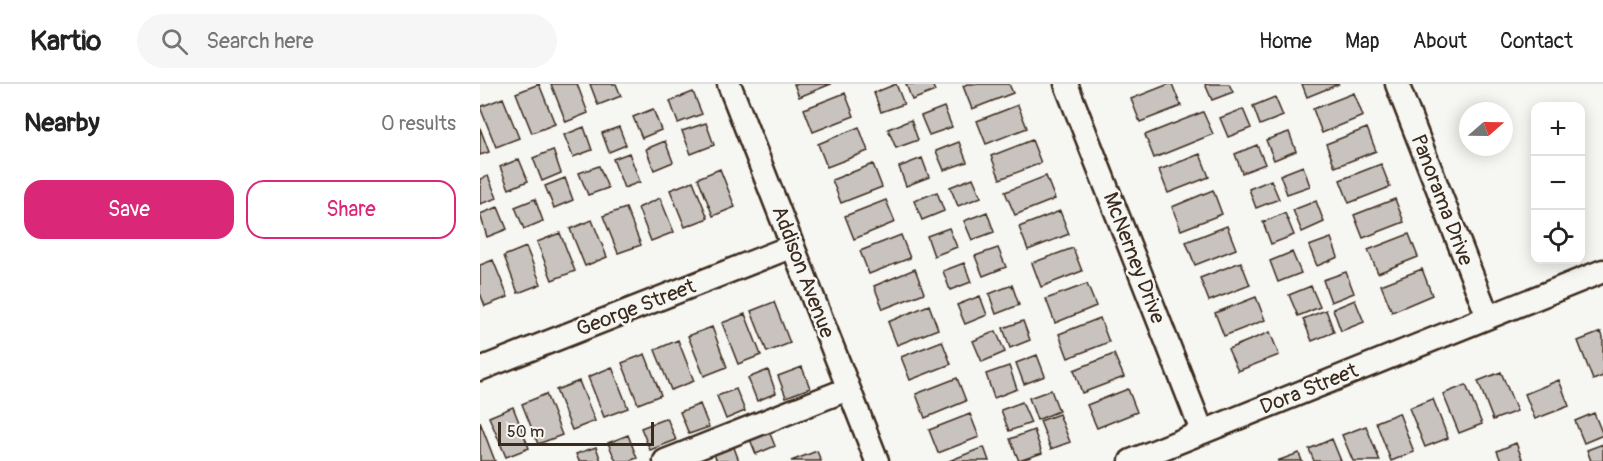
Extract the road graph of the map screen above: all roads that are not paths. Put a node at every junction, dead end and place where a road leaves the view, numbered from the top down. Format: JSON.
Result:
{"nodes":[{"id":1,"x":729,"y":84,"type":"edge"},
{"id":2,"x":1066,"y":84,"type":"edge"},
{"id":3,"x":1397,"y":84,"type":"edge"},
{"id":4,"x":793,"y":246,"type":"junction"},
{"id":5,"x":1603,"y":271,"type":"edge"},
{"id":6,"x":1488,"y":317,"type":"junction"},
{"id":7,"x":480,"y":369,"type":"edge"},
{"id":8,"x":848,"y":388,"type":"junction"},
{"id":9,"x":1202,"y":431,"type":"junction"},
{"id":10,"x":665,"y":461,"type":"edge"},
{"id":11,"x":877,"y":461,"type":"edge"},
{"id":12,"x":1131,"y":461,"type":"edge"}],
"edges":[{"from":1,"to":4,"type":"street","name":"Addison Avenue"},
{"from":2,"to":9,"type":"street","name":"McNerney Drive"},
{"from":3,"to":6,"type":"street","name":"Panorama Drive"},
{"from":4,"to":7,"type":"street","name":"George Street"},
{"from":4,"to":8,"type":"street","name":"Addison Avenue"},
{"from":5,"to":6,"type":"street","name":"Dora Street"},
{"from":6,"to":9,"type":"street","name":"Dora Street"},
{"from":8,"to":10,"type":"street"},
{"from":8,"to":11,"type":"street","name":"Addison Avenue"},
{"from":9,"to":12,"type":"street","name":"Dora Street"}]}
